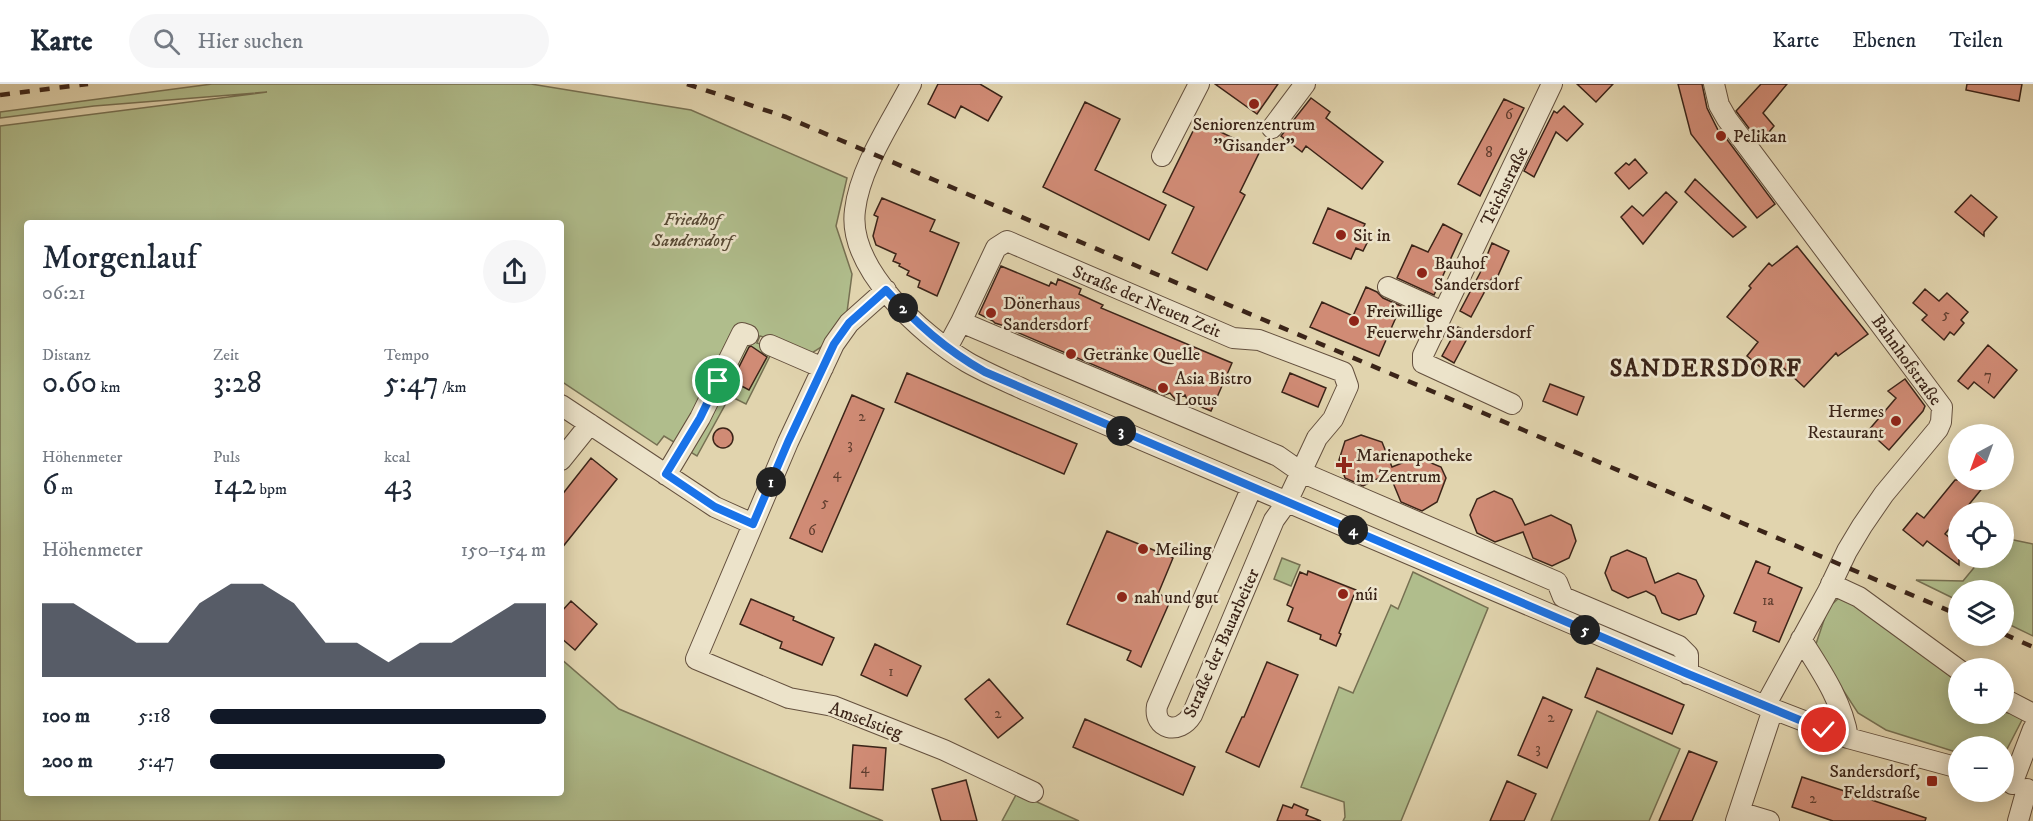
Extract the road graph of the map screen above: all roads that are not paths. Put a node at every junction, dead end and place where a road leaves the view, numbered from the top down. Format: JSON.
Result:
{"nodes":[{"id":1,"x":911,"y":84,"type":"edge"},
{"id":2,"x":1199,"y":84,"type":"edge"},
{"id":3,"x":1305,"y":84,"type":"edge"},
{"id":4,"x":1552,"y":84,"type":"edge"},
{"id":5,"x":1717,"y":85,"type":"edge"},
{"id":6,"x":1272,"y":128,"type":"dead end"},
{"id":7,"x":1162,"y":156,"type":"dead end"},
{"id":8,"x":1388,"y":287,"type":"dead end"},
{"id":9,"x":886,"y":290,"type":"junction"},
{"id":10,"x":1443,"y":312,"type":"junction"},
{"id":11,"x":962,"y":322,"type":"junction"},
{"id":12,"x":748,"y":335,"type":"dead end"},
{"id":13,"x":770,"y":345,"type":"dead end"},
{"id":14,"x":947,"y":348,"type":"junction"},
{"id":15,"x":823,"y":368,"type":"junction"},
{"id":16,"x":1512,"y":404,"type":"dead end"},
{"id":17,"x":564,"y":407,"type":"edge"},
{"id":18,"x":590,"y":424,"type":"junction"},
{"id":19,"x":564,"y":456,"type":"edge"},
{"id":20,"x":1301,"y":472,"type":"junction"},
{"id":21,"x":666,"y":474,"type":"junction"},
{"id":22,"x":1252,"y":487,"type":"junction"},
{"id":23,"x":1287,"y":502,"type":"junction"},
{"id":24,"x":753,"y":524,"type":"junction"},
{"id":25,"x":1444,"y":534,"type":"junction"},
{"id":26,"x":1431,"y":563,"type":"junction"},
{"id":27,"x":1831,"y":584,"type":"junction"},
{"id":28,"x":1563,"y":597,"type":"junction"},
{"id":29,"x":1548,"y":614,"type":"junction"},
{"id":30,"x":1801,"y":639,"type":"junction"},
{"id":31,"x":1948,"y":662,"type":"edge"},
{"id":32,"x":1688,"y":674,"type":"junction"},
{"id":33,"x":2014,"y":704,"type":"edge"},
{"id":34,"x":1769,"y":708,"type":"junction"},
{"id":35,"x":2033,"y":714,"type":"edge"},
{"id":36,"x":2033,"y":729,"type":"edge"},
{"id":37,"x":1848,"y":738,"type":"junction"},
{"id":38,"x":1948,"y":765,"type":"edge"},
{"id":39,"x":2019,"y":787,"type":"edge"},
{"id":40,"x":1033,"y":792,"type":"dead end"},
{"id":41,"x":1737,"y":816,"type":"edge"},
{"id":42,"x":1769,"y":821,"type":"edge"},
{"id":43,"x":2018,"y":821,"type":"edge"}],
"edges":[{"from":1,"to":9,"type":"street"},
{"from":2,"to":7,"type":"street"},
{"from":3,"to":6,"type":"street"},
{"from":4,"to":10,"type":"street","name":"Teichstraße"},
{"from":5,"to":27,"type":"street","name":"Bahnhofstraße"},
{"from":8,"to":10,"type":"street"},
{"from":9,"to":14,"type":"street"},
{"from":9,"to":15,"type":"street"},
{"from":10,"to":16,"type":"street","name":"Teichstraße"},
{"from":11,"to":14,"type":"street"},
{"from":11,"to":20,"type":"street"},
{"from":11,"to":20,"type":"street","name":"Straße der Neuen Zeit"},
{"from":12,"to":21,"type":"street"},
{"from":13,"to":15,"type":"street"},
{"from":14,"to":22,"type":"street"},
{"from":15,"to":24,"type":"street"},
{"from":17,"to":18,"type":"street"},
{"from":18,"to":19,"type":"street"},
{"from":18,"to":21,"type":"street"},
{"from":20,"to":23,"type":"street"},
{"from":20,"to":25,"type":"street"},
{"from":21,"to":24,"type":"street"},
{"from":22,"to":23,"type":"street"},
{"from":22,"to":23,"type":"street","name":"Straße der Bauarbeiter"},
{"from":23,"to":26,"type":"street"},
{"from":24,"to":40,"type":"street","name":"Amselstieg"},
{"from":25,"to":26,"type":"street"},
{"from":25,"to":28,"type":"street"},
{"from":26,"to":29,"type":"street"},
{"from":27,"to":30,"type":"street","name":"Bahnhofstraße"},
{"from":27,"to":31,"type":"street"},
{"from":28,"to":29,"type":"street"},
{"from":28,"to":32,"type":"street"},
{"from":29,"to":32,"type":"street"},
{"from":30,"to":34,"type":"street","name":"Bahnhofstraße"},
{"from":30,"to":37,"type":"street"},
{"from":32,"to":34,"type":"street"},
{"from":33,"to":35,"type":"street"},
{"from":34,"to":37,"type":"street"},
{"from":34,"to":41,"type":"street","name":"Bahnhofstraße"},
{"from":36,"to":39,"type":"street"},
{"from":37,"to":38,"type":"street"},
{"from":39,"to":43,"type":"street"},
{"from":41,"to":42,"type":"street"}]}
